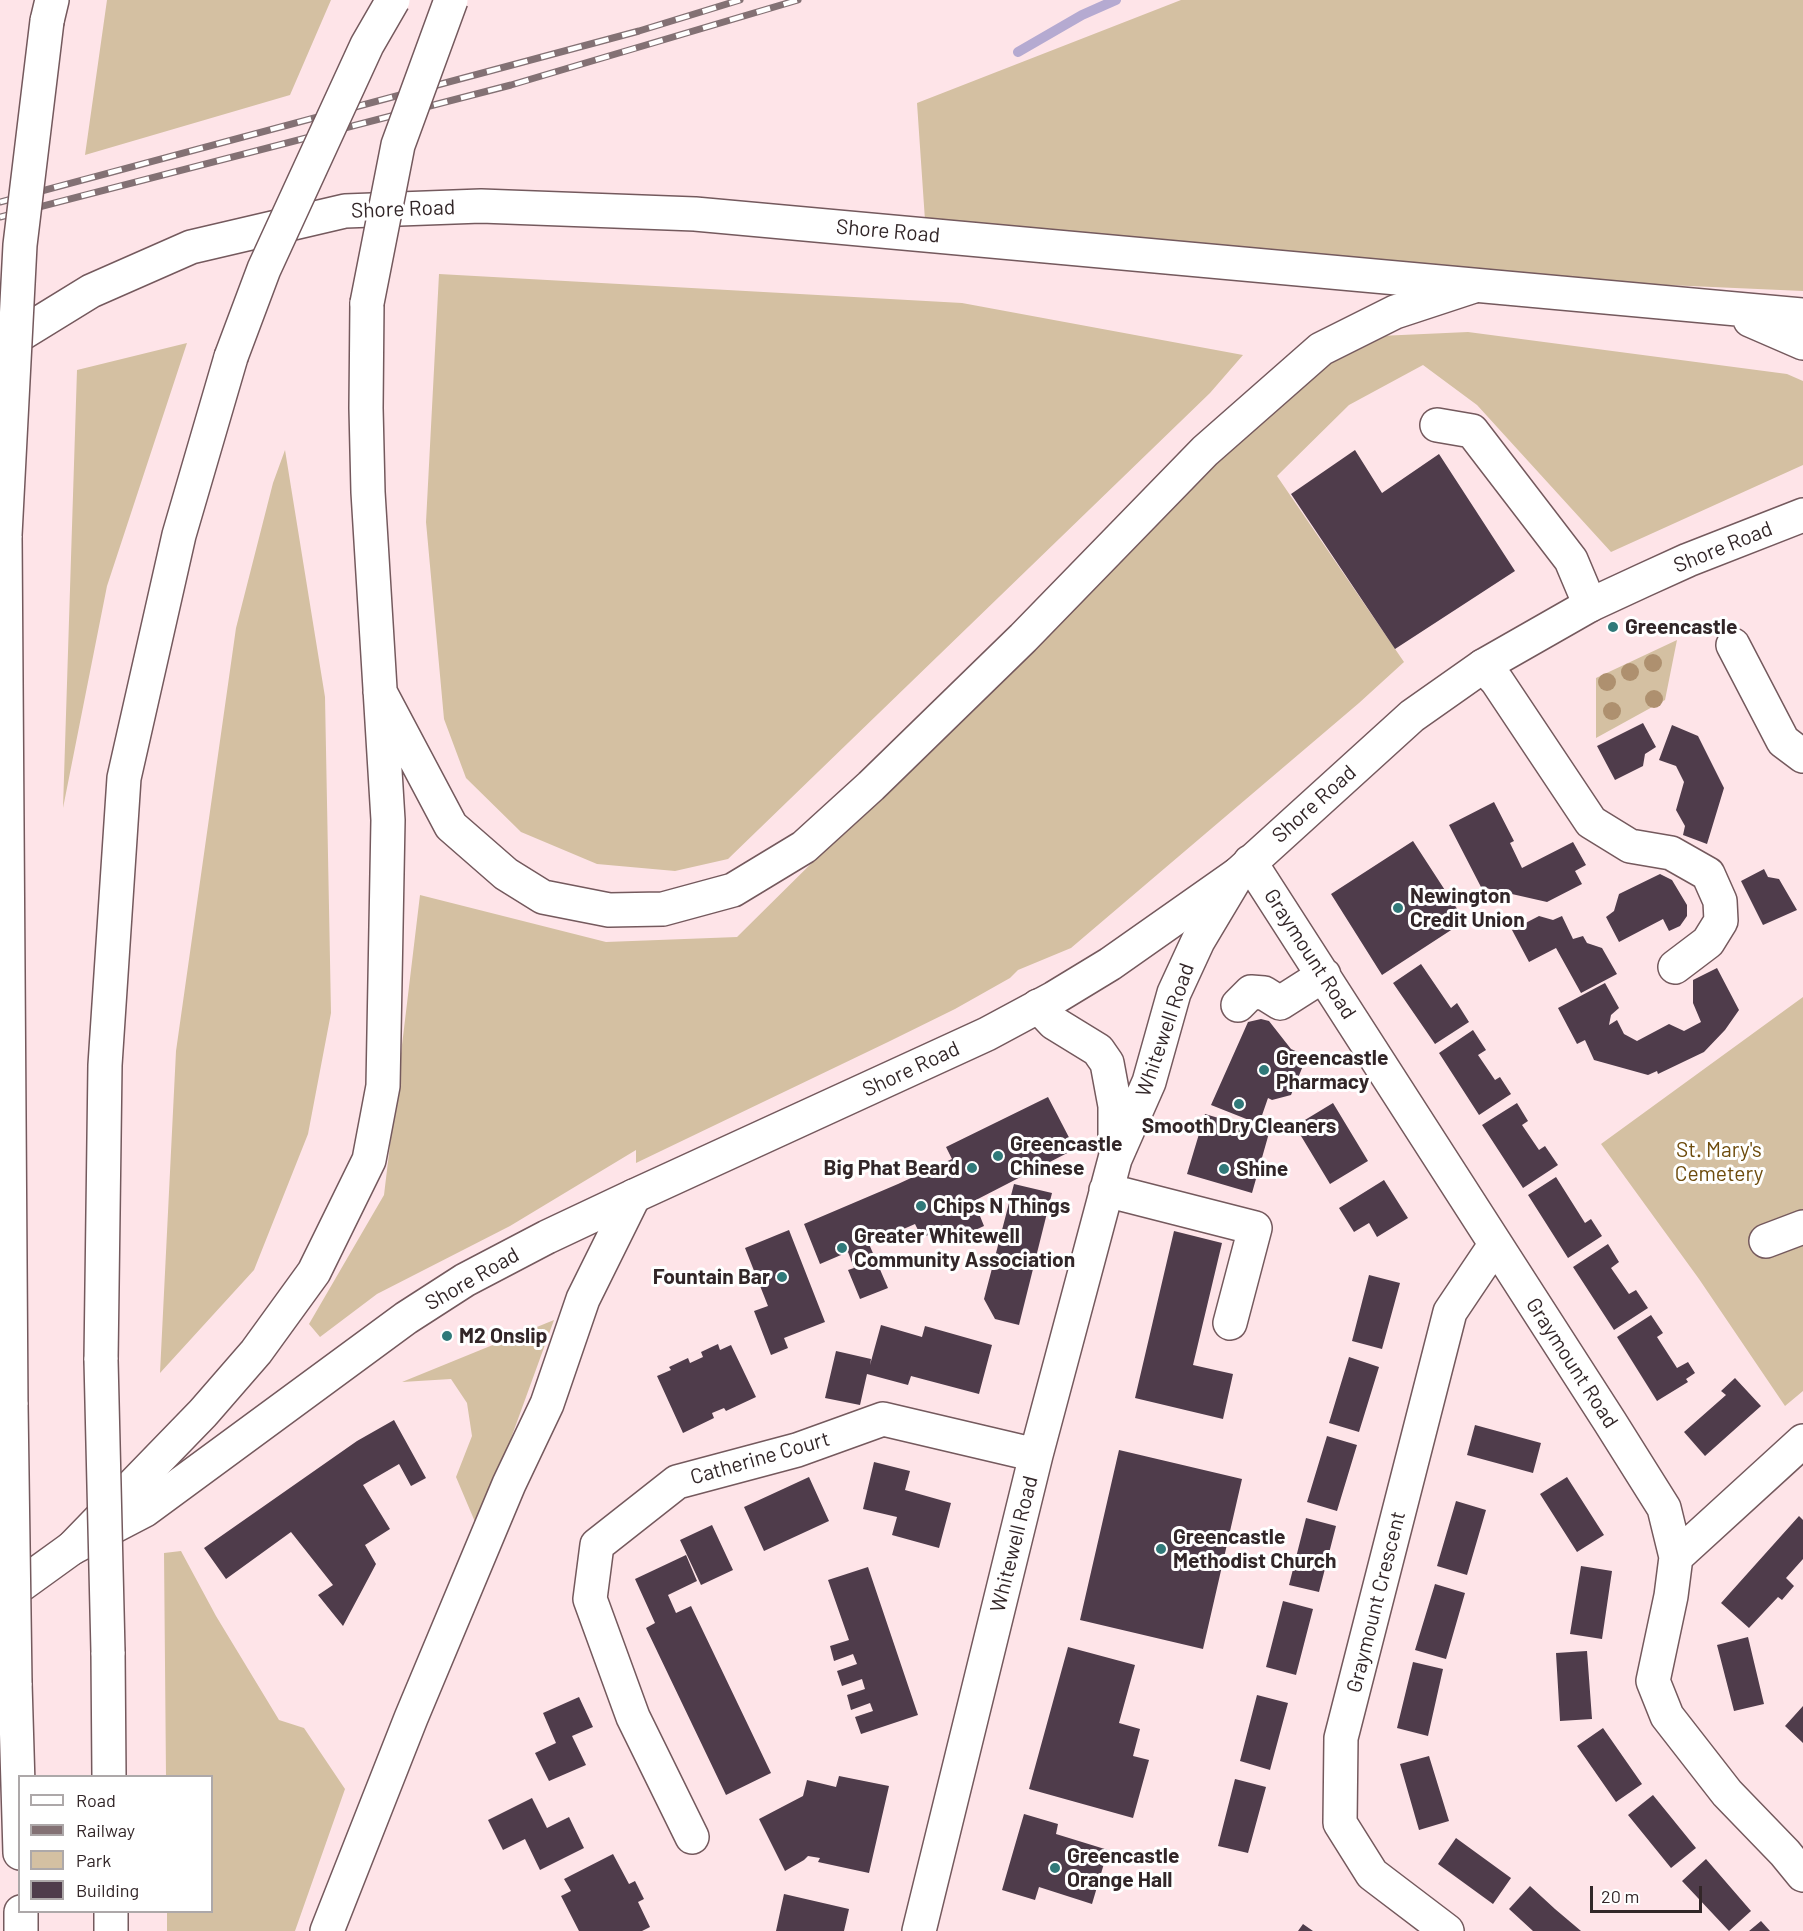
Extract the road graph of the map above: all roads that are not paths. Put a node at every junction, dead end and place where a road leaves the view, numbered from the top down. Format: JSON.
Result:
{"nodes":[{"id":1,"x":393,"y":0,"type":"edge"},
{"id":2,"x":451,"y":0,"type":"edge"},
{"id":3,"x":50,"y":10,"type":"edge"},
{"id":4,"x":1474,"y":286,"type":"junction"},
{"id":5,"x":1715,"y":306,"type":"junction"},
{"id":6,"x":1803,"y":315,"type":"edge"},
{"id":7,"x":1803,"y":343,"type":"edge"},
{"id":8,"x":0,"y":347,"type":"edge"},
{"id":9,"x":1437,"y":425,"type":"dead end"},
{"id":10,"x":1803,"y":516,"type":"edge"},
{"id":11,"x":1590,"y":605,"type":"junction"},
{"id":12,"x":1732,"y":645,"type":"dead end"},
{"id":13,"x":1483,"y":666,"type":"junction"},
{"id":14,"x":380,"y":692,"type":"junction"},
{"id":15,"x":1803,"y":756,"type":"edge"},
{"id":16,"x":1244,"y":868,"type":"junction"},
{"id":17,"x":1675,"y":967,"type":"dead end"},
{"id":18,"x":1324,"y":975,"type":"junction"},
{"id":19,"x":1238,"y":1005,"type":"dead end"},
{"id":20,"x":1038,"y":1006,"type":"junction"},
{"id":21,"x":1115,"y":1159,"type":"junction"},
{"id":22,"x":1106,"y":1190,"type":"junction"},
{"id":23,"x":634,"y":1196,"type":"junction"},
{"id":24,"x":1803,"y":1227,"type":"edge"},
{"id":25,"x":1766,"y":1241,"type":"dead end"},
{"id":26,"x":1495,"y":1245,"type":"junction"},
{"id":27,"x":1230,"y":1323,"type":"dead end"},
{"id":28,"x":1803,"y":1442,"type":"edge"},
{"id":29,"x":1036,"y":1455,"type":"junction"},
{"id":30,"x":72,"y":1548,"type":"junction"},
{"id":31,"x":1676,"y":1557,"type":"junction"},
{"id":32,"x":0,"y":1600,"type":"edge"},
{"id":33,"x":110,"y":1775,"type":"edge"},
{"id":34,"x":18,"y":1785,"type":"edge"},
{"id":35,"x":692,"y":1837,"type":"dead end"},
{"id":36,"x":1797,"y":1855,"type":"edge"},
{"id":37,"x":21,"y":1913,"type":"edge"},
{"id":38,"x":111,"y":1913,"type":"edge"},
{"id":39,"x":21,"y":1931,"type":"edge"},
{"id":40,"x":111,"y":1931,"type":"edge"},
{"id":41,"x":327,"y":1931,"type":"edge"},
{"id":42,"x":919,"y":1931,"type":"edge"},
{"id":43,"x":1448,"y":1931,"type":"edge"}],
"edges":[{"from":1,"to":33,"type":"main road","bridge":true},
{"from":2,"to":14,"type":"main road","bridge":true},
{"from":3,"to":34,"type":"main road","bridge":true},
{"from":4,"to":5,"type":"main road","name":"Shore Road"},
{"from":4,"to":8,"type":"main road","name":"Shore Road"},
{"from":4,"to":14,"type":"main road"},
{"from":5,"to":6,"type":"main road","name":"Shore Road"},
{"from":5,"to":7,"type":"main road"},
{"from":9,"to":11,"type":"main road"},
{"from":10,"to":11,"type":"main road","name":"Shore Road"},
{"from":11,"to":13,"type":"main road","name":"Shore Road"},
{"from":12,"to":15,"type":"main road"},
{"from":13,"to":16,"type":"main road","name":"Shore Road"},
{"from":13,"to":17,"type":"main road"},
{"from":14,"to":30,"type":"main road"},
{"from":16,"to":18,"type":"main road","name":"Graymount Road"},
{"from":16,"to":20,"type":"main road","name":"Shore Road"},
{"from":16,"to":21,"type":"main road","name":"Whitewell Road"},
{"from":18,"to":19,"type":"main road"},
{"from":18,"to":26,"type":"main road","name":"Graymount Road"},
{"from":20,"to":21,"type":"main road","name":"Whitewell Road"},
{"from":20,"to":23,"type":"main road","name":"Shore Road"},
{"from":21,"to":22,"type":"main road","name":"Whitewell Road"},
{"from":22,"to":27,"type":"main road"},
{"from":22,"to":29,"type":"main road","name":"Whitewell Road"},
{"from":23,"to":30,"type":"main road","name":"Shore Road"},
{"from":23,"to":41,"type":"main road"},
{"from":24,"to":25,"type":"main road"},
{"from":26,"to":31,"type":"main road","name":"Graymount Road"},
{"from":26,"to":43,"type":"main road","name":"Graymount Crescent"},
{"from":28,"to":31,"type":"main road"},
{"from":29,"to":35,"type":"main road","name":"Catherine Court"},
{"from":29,"to":42,"type":"main road","name":"Whitewell Road"},
{"from":30,"to":32,"type":"main road","name":"Shore Road"},
{"from":31,"to":36,"type":"main road","name":"Graymount Road"},
{"from":37,"to":39,"type":"main road"},
{"from":38,"to":40,"type":"main road"}]}
